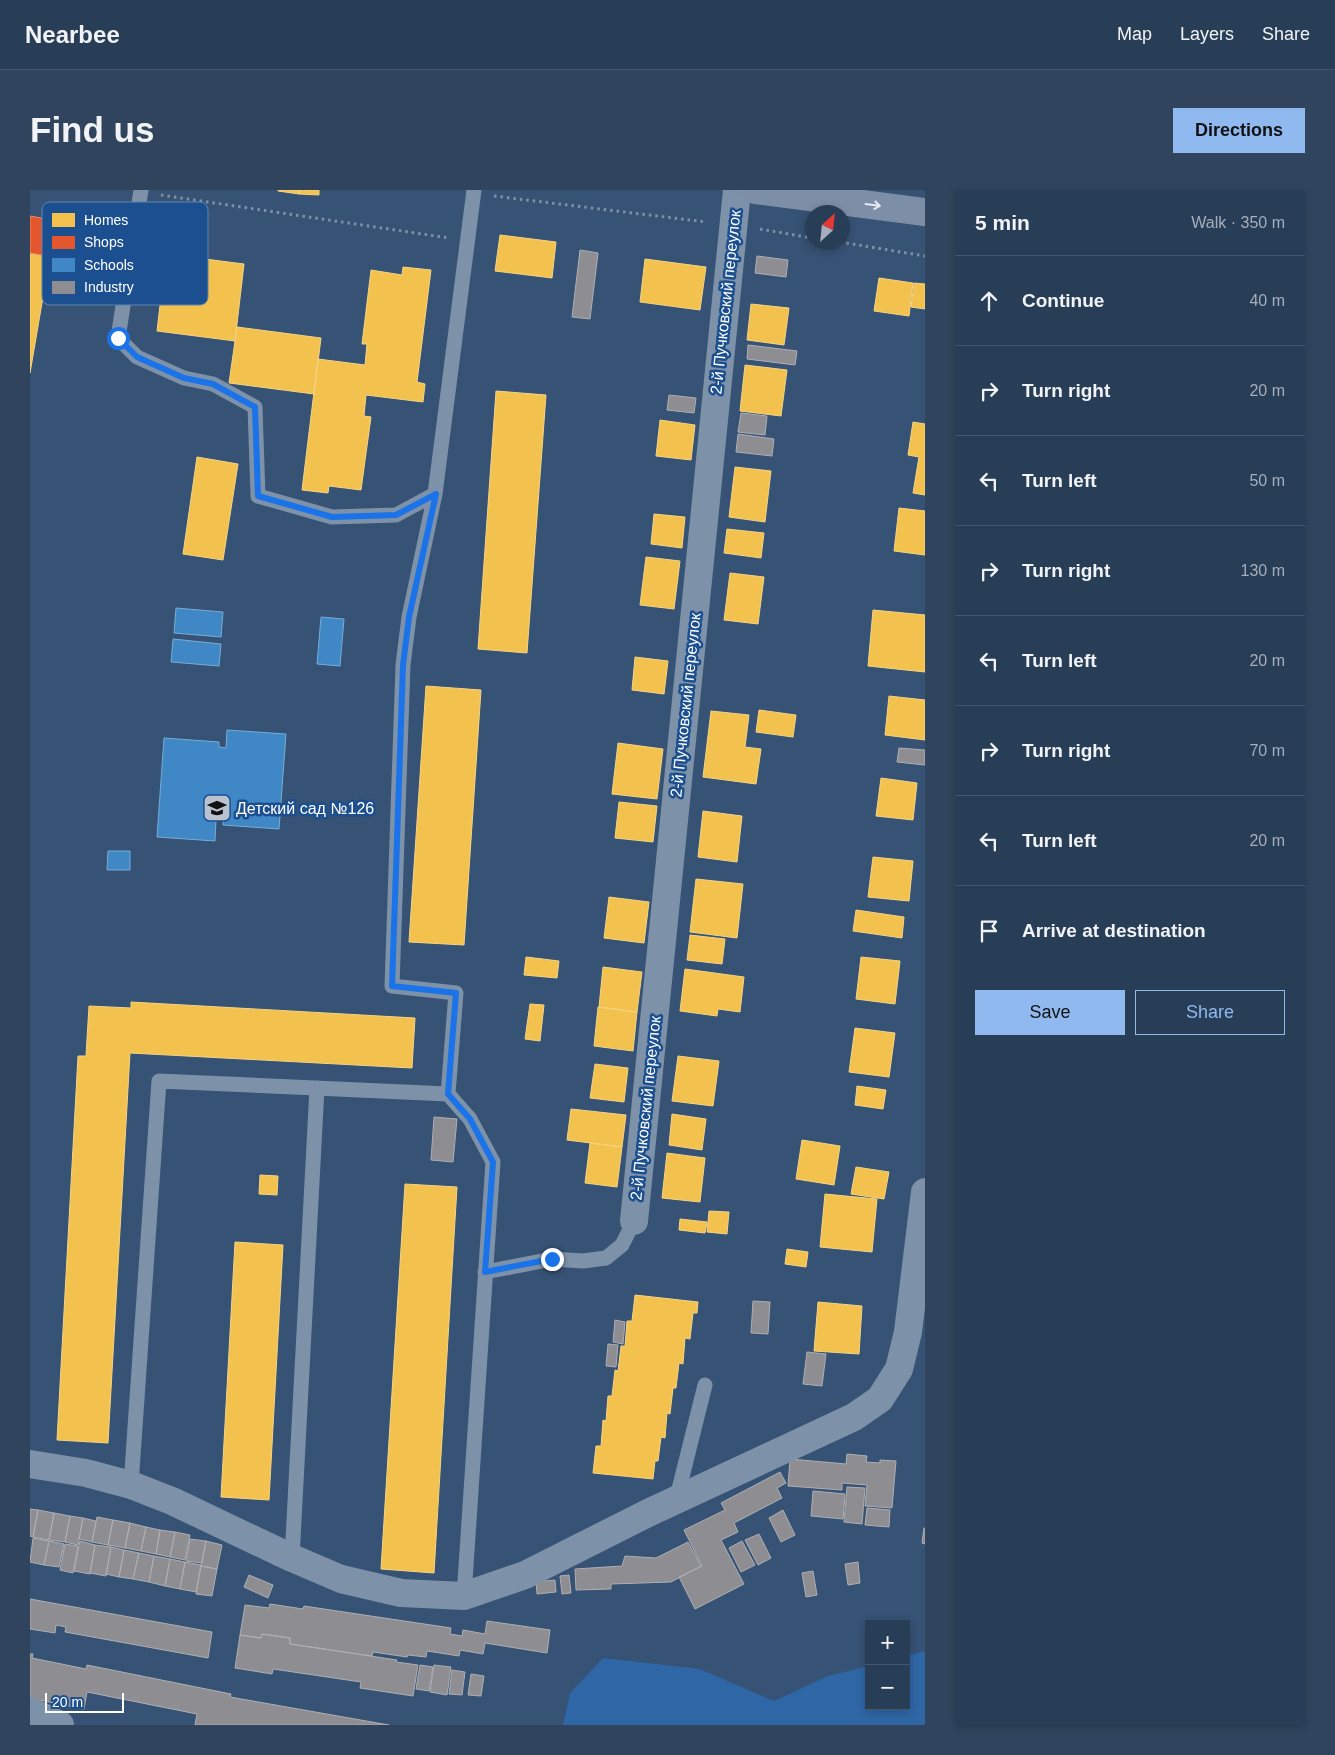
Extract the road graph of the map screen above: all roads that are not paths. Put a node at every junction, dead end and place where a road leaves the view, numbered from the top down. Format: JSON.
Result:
{"nodes":[{"id":1,"x":737,"y":190,"type":"edge"},
{"id":2,"x":755,"y":190,"type":"edge"},
{"id":3,"x":474,"y":192,"type":"edge"},
{"id":4,"x":925,"y":212,"type":"edge"},
{"id":5,"x":123,"y":305,"type":"edge"},
{"id":6,"x":436,"y":494,"type":"junction"},
{"id":7,"x":317,"y":1088,"type":"junction"},
{"id":8,"x":448,"y":1094,"type":"junction"},
{"id":9,"x":925,"y":1192,"type":"edge"},
{"id":10,"x":634,"y":1221,"type":"joint"},
{"id":11,"x":485,"y":1272,"type":"junction"},
{"id":12,"x":705,"y":1385,"type":"dead end"},
{"id":13,"x":30,"y":1464,"type":"edge"},
{"id":14,"x":131,"y":1485,"type":"junction"},
{"id":15,"x":676,"y":1501,"type":"junction"},
{"id":16,"x":292,"y":1558,"type":"junction"},
{"id":17,"x":464,"y":1596,"type":"junction"},
{"id":18,"x":30,"y":1711,"type":"edge"},
{"id":19,"x":60,"y":1725,"type":"edge"}],
"edges":[{"from":1,"to":10,"type":"street","name":"2-й Пучковский переулок"},
{"from":2,"to":4,"type":"main road","one_way":true},
{"from":3,"to":6,"type":"lane"},
{"from":5,"to":6,"type":"lane"},
{"from":6,"to":8,"type":"lane"},
{"from":7,"to":8,"type":"lane"},
{"from":7,"to":14,"type":"lane"},
{"from":7,"to":16,"type":"lane"},
{"from":8,"to":11,"type":"lane"},
{"from":9,"to":15,"type":"street"},
{"from":10,"to":11,"type":"lane"},
{"from":11,"to":17,"type":"lane"},
{"from":12,"to":15,"type":"lane"},
{"from":13,"to":14,"type":"street"},
{"from":14,"to":16,"type":"street"},
{"from":15,"to":17,"type":"street"},
{"from":16,"to":17,"type":"street"},
{"from":18,"to":19,"type":"street"}]}
